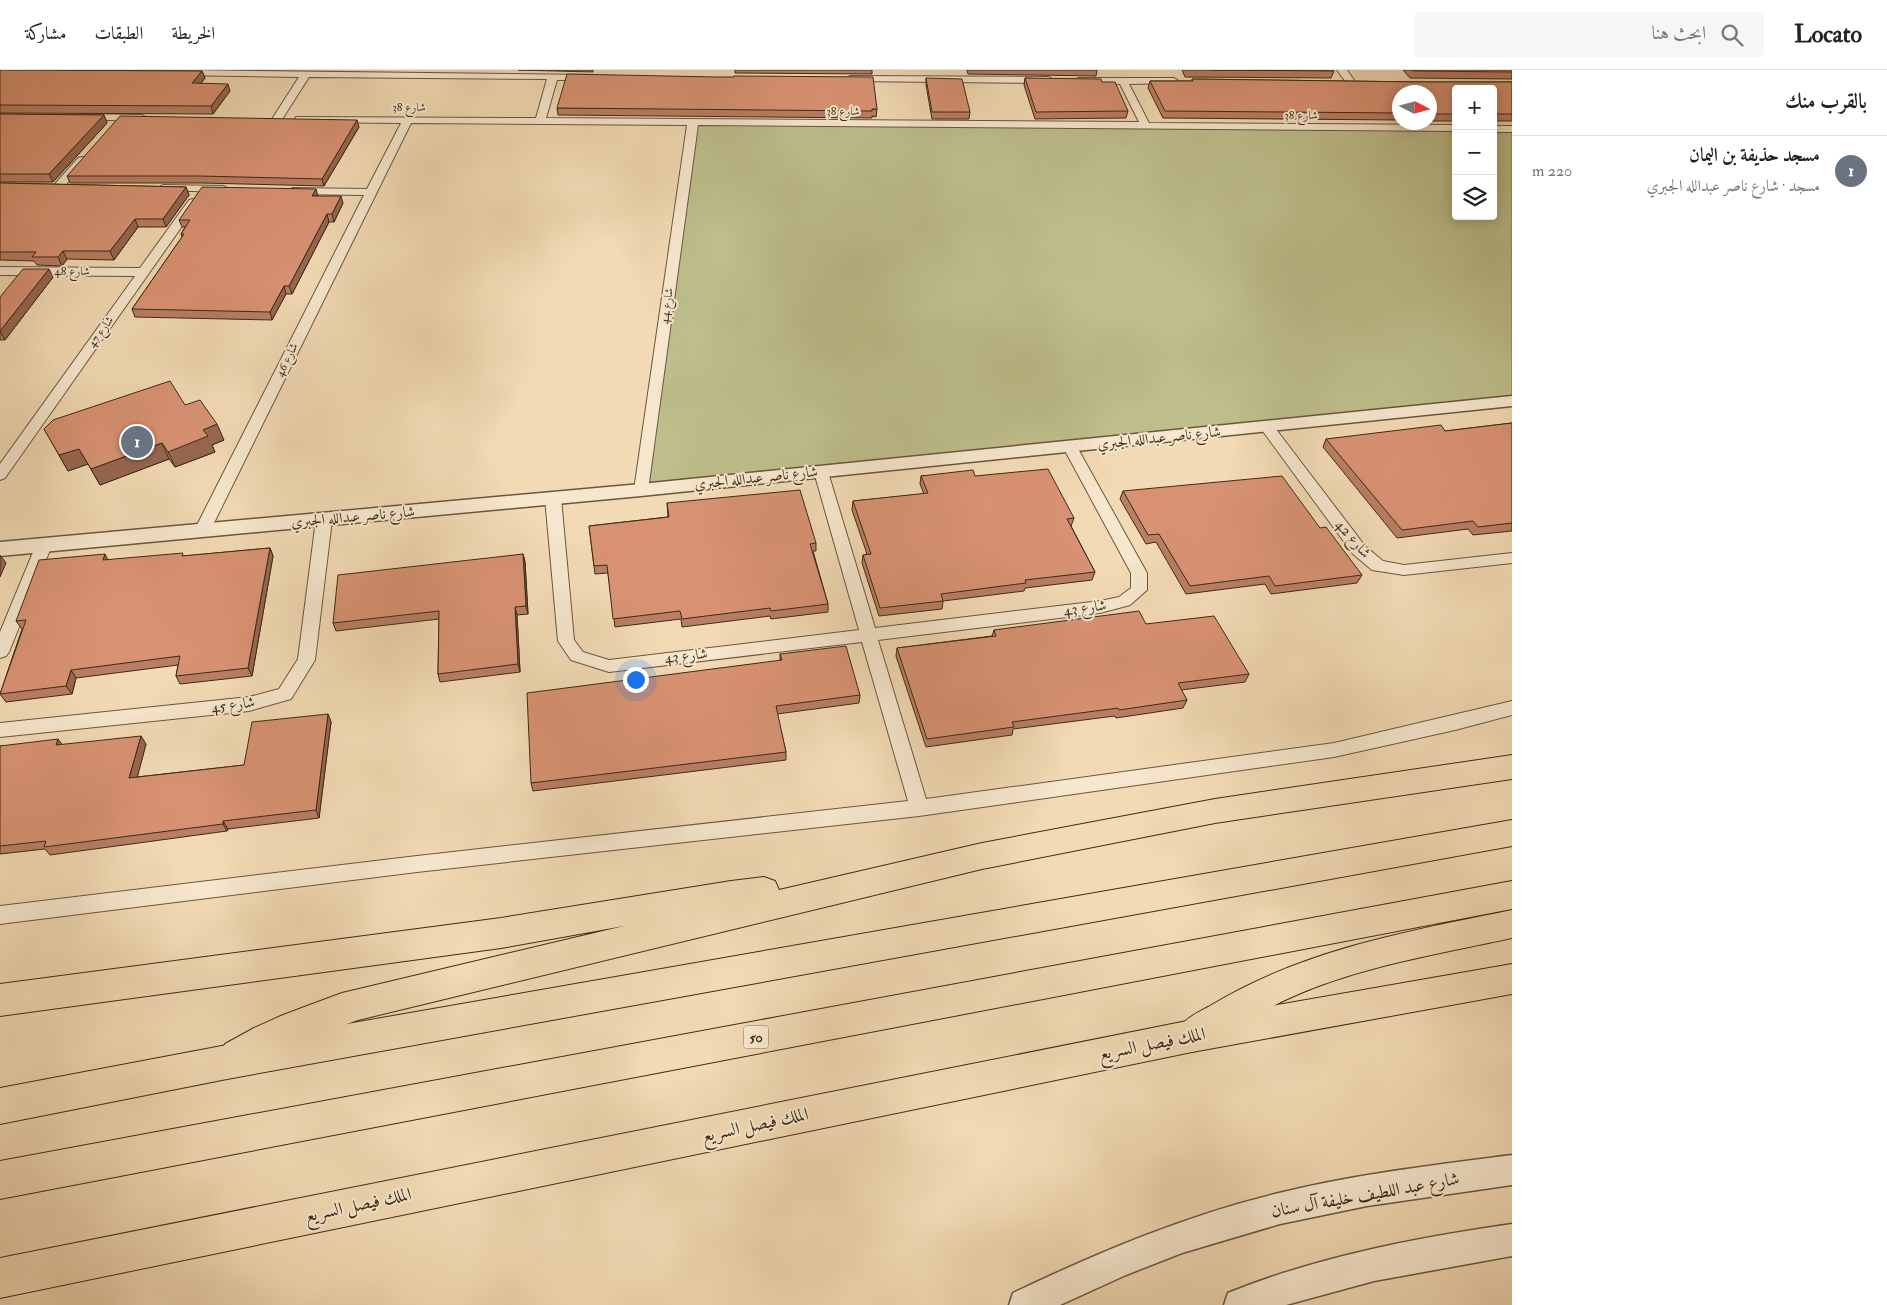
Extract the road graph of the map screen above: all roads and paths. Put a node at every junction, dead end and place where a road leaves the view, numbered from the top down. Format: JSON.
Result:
{"nodes":[{"id":1,"x":1342,"y":70,"type":"edge"},
{"id":2,"x":171,"y":73,"type":"edge"},
{"id":3,"x":434,"y":73,"type":"edge"},
{"id":4,"x":306,"y":74,"type":"junction"},
{"id":5,"x":895,"y":75,"type":"edge"},
{"id":6,"x":553,"y":76,"type":"junction"},
{"id":7,"x":603,"y":77,"type":"edge"},
{"id":8,"x":841,"y":79,"type":"edge"},
{"id":9,"x":1123,"y":81,"type":"junction"},
{"id":10,"x":1182,"y":81,"type":"edge"},
{"id":11,"x":1351,"y":83,"type":"edge"},
{"id":12,"x":65,"y":117,"type":"edge"},
{"id":13,"x":120,"y":118,"type":"junction"},
{"id":14,"x":150,"y":118,"type":"edge"},
{"id":15,"x":407,"y":120,"type":"junction"},
{"id":16,"x":540,"y":121,"type":"junction"},
{"id":17,"x":692,"y":122,"type":"junction"},
{"id":18,"x":1146,"y":126,"type":"junction"},
{"id":19,"x":1452,"y":128,"type":"edge"},
{"id":20,"x":1497,"y":128,"type":"edge"},
{"id":21,"x":1512,"y":129,"type":"edge"},
{"id":22,"x":108,"y":131,"type":"edge"},
{"id":23,"x":89,"y":152,"type":"edge"},
{"id":24,"x":77,"y":188,"type":"edge"},
{"id":25,"x":154,"y":188,"type":"edge"},
{"id":26,"x":202,"y":188,"type":"junction"},
{"id":27,"x":232,"y":189,"type":"edge"},
{"id":28,"x":282,"y":190,"type":"edge"},
{"id":29,"x":371,"y":192,"type":"junction"},
{"id":30,"x":0,"y":271,"type":"edge"},
{"id":31,"x":144,"y":272,"type":"junction"},
{"id":32,"x":1512,"y":401,"type":"edge"},
{"id":33,"x":1267,"y":427,"type":"junction"},
{"id":34,"x":21,"y":446,"type":"junction"},
{"id":35,"x":1070,"y":447,"type":"junction"},
{"id":36,"x":0,"y":448,"type":"edge"},
{"id":37,"x":821,"y":472,"type":"junction"},
{"id":38,"x":0,"y":476,"type":"edge"},
{"id":39,"x":641,"y":490,"type":"junction"},
{"id":40,"x":553,"y":498,"type":"junction"},
{"id":41,"x":324,"y":520,"type":"junction"},
{"id":42,"x":203,"y":528,"type":"junction"},
{"id":43,"x":44,"y":545,"type":"junction"},
{"id":44,"x":0,"y":548,"type":"edge"},
{"id":45,"x":1512,"y":558,"type":"edge"},
{"id":46,"x":868,"y":634,"type":"junction"},
{"id":47,"x":0,"y":652,"type":"edge"},
{"id":48,"x":1512,"y":708,"type":"edge"},
{"id":49,"x":0,"y":730,"type":"edge"},
{"id":50,"x":1512,"y":767,"type":"edge"},
{"id":51,"x":919,"y":808,"type":"junction"},
{"id":52,"x":1512,"y":832,"type":"edge"},
{"id":53,"x":863,"y":883,"type":"junction"},
{"id":54,"x":1512,"y":895,"type":"edge"},
{"id":55,"x":0,"y":915,"type":"edge"},
{"id":56,"x":1512,"y":924,"type":"edge"},
{"id":57,"x":1512,"y":980,"type":"edge"},
{"id":58,"x":0,"y":1000,"type":"edge"},
{"id":59,"x":1192,"y":1036,"type":"junction"},
{"id":60,"x":227,"y":1062,"type":"junction"},
{"id":61,"x":0,"y":1106,"type":"edge"},
{"id":62,"x":1512,"y":1170,"type":"edge"},
{"id":63,"x":0,"y":1180,"type":"edge"},
{"id":64,"x":1512,"y":1240,"type":"edge"},
{"id":65,"x":0,"y":1278,"type":"edge"},
{"id":66,"x":1026,"y":1305,"type":"edge"},
{"id":67,"x":1240,"y":1305,"type":"edge"}],
"edges":[{"from":1,"to":11,"type":"street"},
{"from":2,"to":4,"type":"street"},
{"from":3,"to":4,"type":"street"},
{"from":3,"to":6,"type":"street"},
{"from":4,"to":15,"type":"street","name":"شارع 38"},
{"from":5,"to":8,"type":"street"},
{"from":5,"to":9,"type":"street"},
{"from":6,"to":7,"type":"street"},
{"from":6,"to":16,"type":"street"},
{"from":9,"to":10,"type":"street"},
{"from":9,"to":18,"type":"street"},
{"from":12,"to":13,"type":"street"},
{"from":13,"to":14,"type":"street"},
{"from":13,"to":22,"type":"street"},
{"from":15,"to":16,"type":"street","name":"شارع 38"},
{"from":15,"to":29,"type":"street","name":"شارع 46"},
{"from":16,"to":17,"type":"street","name":"شارع 38"},
{"from":17,"to":18,"type":"street","name":"شارع 38"},
{"from":17,"to":39,"type":"street","name":"شارع 44"},
{"from":18,"to":19,"type":"street","name":"شارع 38"},
{"from":20,"to":21,"type":"street"},
{"from":23,"to":24,"type":"street"},
{"from":25,"to":26,"type":"street"},
{"from":26,"to":27,"type":"street"},
{"from":26,"to":31,"type":"street","name":"شارع 47"},
{"from":28,"to":29,"type":"street"},
{"from":29,"to":42,"type":"street","name":"شارع 46"},
{"from":30,"to":31,"type":"street","name":"شارع 48"},
{"from":31,"to":34,"type":"street","name":"شارع 47"},
{"from":32,"to":33,"type":"street","name":"شارع ناصر عبدالله الجبري"},
{"from":33,"to":35,"type":"street","name":"شارع ناصر عبدالله الجبري"},
{"from":33,"to":45,"type":"street","name":"شارع 42"},
{"from":34,"to":36,"type":"street"},
{"from":34,"to":38,"type":"street","name":"شارع 47"},
{"from":35,"to":37,"type":"street","name":"شارع ناصر عبدالله الجبري"},
{"from":35,"to":46,"type":"street","name":"شارع 43"},
{"from":37,"to":39,"type":"street","name":"شارع ناصر عبدالله الجبري"},
{"from":37,"to":46,"type":"street"},
{"from":39,"to":40,"type":"street","name":"شارع ناصر عبدالله الجبري"},
{"from":40,"to":41,"type":"street","name":"شارع ناصر عبدالله الجبري"},
{"from":40,"to":46,"type":"street","name":"شارع 43"},
{"from":41,"to":42,"type":"street","name":"شارع ناصر عبدالله الجبري"},
{"from":41,"to":49,"type":"street","name":"شارع 45"},
{"from":42,"to":43,"type":"street","name":"شارع ناصر عبدالله الجبري"},
{"from":43,"to":44,"type":"street","name":"شارع ناصر عبدالله الجبري"},
{"from":43,"to":47,"type":"street"},
{"from":46,"to":51,"type":"street"},
{"from":48,"to":51,"type":"street"},
{"from":50,"to":53,"type":"main road"},
{"from":51,"to":55,"type":"street"},
{"from":52,"to":60,"type":"main road"},
{"from":53,"to":58,"type":"main road"},
{"from":53,"to":60,"type":"main road"},
{"from":54,"to":63,"type":"main road","number":"50"},
{"from":56,"to":59,"type":"main road"},
{"from":57,"to":59,"type":"main road","name":"الملك فيصل السريع"},
{"from":59,"to":65,"type":"main road","name":"الملك فيصل السريع"},
{"from":60,"to":61,"type":"main road"},
{"from":62,"to":66,"type":"street","name":"شارع عبد اللطيف خليفة آل سنان"},
{"from":64,"to":67,"type":"street"}]}
